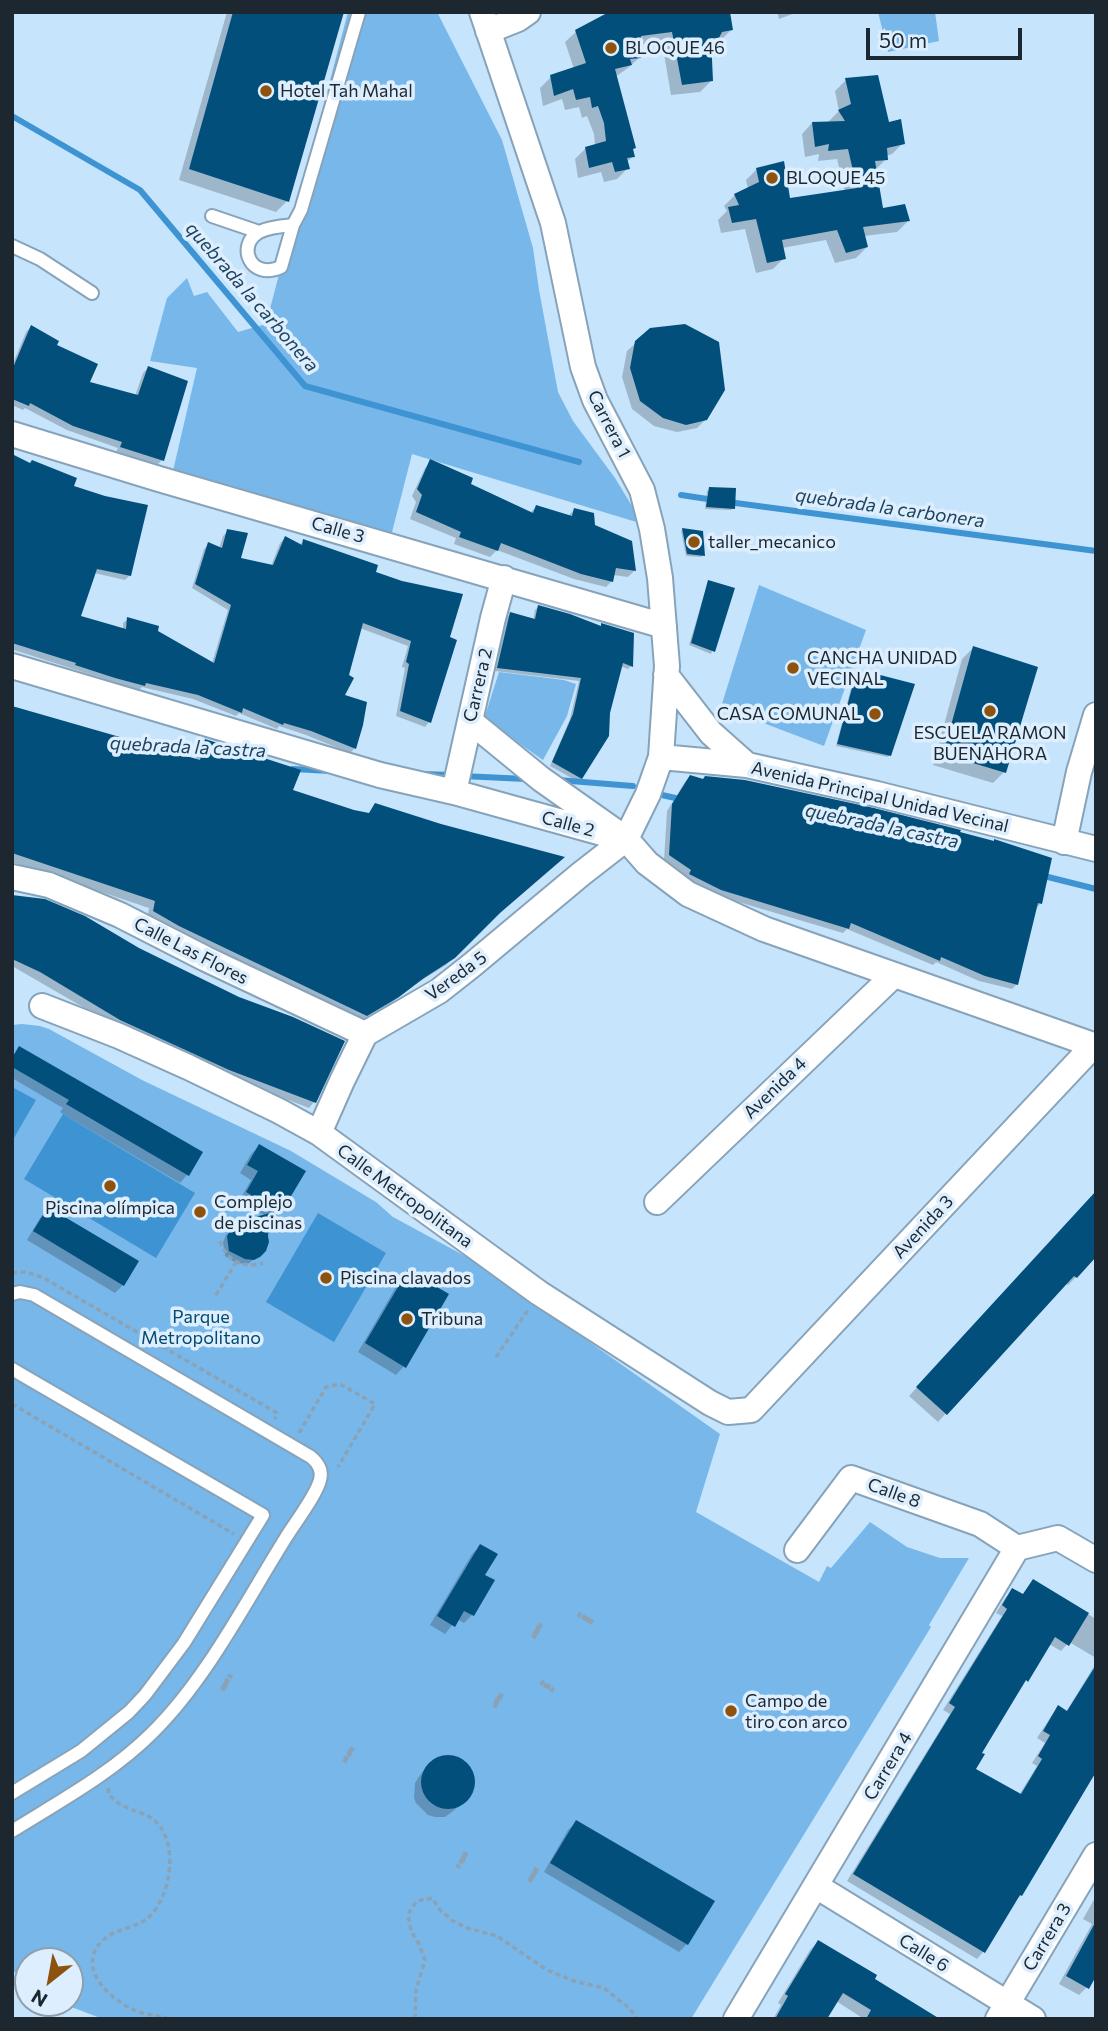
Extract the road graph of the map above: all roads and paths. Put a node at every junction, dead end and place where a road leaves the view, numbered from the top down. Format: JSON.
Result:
{"nodes":[{"id":1,"x":359,"y":12,"type":"edge"},
{"id":2,"x":528,"y":12,"type":"edge"},
{"id":3,"x":485,"y":22,"type":"edge"},
{"id":4,"x":212,"y":216,"type":"dead end"},
{"id":5,"x":293,"y":225,"type":"junction"},
{"id":6,"x":259,"y":232,"type":"junction"},
{"id":7,"x":12,"y":246,"type":"edge"},
{"id":8,"x":92,"y":293,"type":"dead end"},
{"id":9,"x":12,"y":434,"type":"edge"},
{"id":10,"x":504,"y":579,"type":"junction"},
{"id":11,"x":664,"y":626,"type":"junction"},
{"id":12,"x":12,"y":666,"type":"edge"},
{"id":13,"x":666,"y":675,"type":"junction"},
{"id":14,"x":1096,"y":715,"type":"edge"},
{"id":15,"x":470,"y":722,"type":"junction"},
{"id":16,"x":661,"y":757,"type":"junction"},
{"id":17,"x":747,"y":765,"type":"junction"},
{"id":18,"x":454,"y":792,"type":"junction"},
{"id":19,"x":626,"y":839,"type":"junction"},
{"id":20,"x":1064,"y":842,"type":"junction"},
{"id":21,"x":1096,"y":849,"type":"edge"},
{"id":22,"x":12,"y":877,"type":"edge"},
{"id":23,"x":894,"y":975,"type":"junction"},
{"id":24,"x":42,"y":1006,"type":"dead end"},
{"id":25,"x":365,"y":1034,"type":"junction"},
{"id":26,"x":1095,"y":1045,"type":"edge"},
{"id":27,"x":319,"y":1133,"type":"junction"},
{"id":28,"x":657,"y":1202,"type":"dead end"},
{"id":29,"x":220,"y":1241,"type":"dead end"},
{"id":30,"x":236,"y":1262,"type":"junction"},
{"id":31,"x":263,"y":1264,"type":"dead end"},
{"id":32,"x":12,"y":1273,"type":"edge"},
{"id":33,"x":539,"y":1293,"type":"junction"},
{"id":34,"x":12,"y":1294,"type":"edge"},
{"id":35,"x":216,"y":1295,"type":"dead end"},
{"id":36,"x":496,"y":1357,"type":"dead end"},
{"id":37,"x":12,"y":1369,"type":"edge"},
{"id":38,"x":12,"y":1404,"type":"edge"},
{"id":39,"x":751,"y":1410,"type":"joint"},
{"id":40,"x":277,"y":1424,"type":"dead end"},
{"id":41,"x":294,"y":1434,"type":"dead end"},
{"id":42,"x":336,"y":1471,"type":"dead end"},
{"id":43,"x":237,"y":1535,"type":"dead end"},
{"id":44,"x":1017,"y":1548,"type":"junction"},
{"id":45,"x":797,"y":1550,"type":"dead end"},
{"id":46,"x":1096,"y":1560,"type":"edge"},
{"id":47,"x":108,"y":1786,"type":"dead end"},
{"id":48,"x":12,"y":1793,"type":"edge"},
{"id":49,"x":12,"y":1831,"type":"edge"},
{"id":50,"x":1096,"y":1855,"type":"edge"},
{"id":51,"x":816,"y":1886,"type":"junction"},
{"id":52,"x":1002,"y":2011,"type":"edge"},
{"id":53,"x":170,"y":2019,"type":"edge"},
{"id":54,"x":415,"y":2019,"type":"edge"},
{"id":55,"x":638,"y":2019,"type":"edge"},
{"id":56,"x":736,"y":2019,"type":"edge"},
{"id":57,"x":1033,"y":2019,"type":"edge"}],
"edges":[{"from":1,"to":5,"type":"lane"},
{"from":2,"to":3,"type":"street"},
{"from":3,"to":11,"type":"street","name":"Carrera 1"},
{"from":4,"to":6,"type":"lane"},
{"from":5,"to":6,"type":"lane"},
{"from":5,"to":6,"type":"lane"},
{"from":7,"to":8,"type":"lane"},
{"from":9,"to":10,"type":"street","name":"Calle 3"},
{"from":10,"to":11,"type":"street","name":"Calle 3"},
{"from":10,"to":15,"type":"street","name":"Carrera 2"},
{"from":11,"to":13,"type":"street","name":"Carrera 1"},
{"from":12,"to":18,"type":"street","name":"Calle 2"},
{"from":13,"to":16,"type":"street","name":"Carrera 1"},
{"from":13,"to":17,"type":"street"},
{"from":14,"to":20,"type":"street"},
{"from":15,"to":18,"type":"street","name":"Carrera 2"},
{"from":15,"to":19,"type":"street"},
{"from":16,"to":17,"type":"street","name":"Avenida Principal Unidad Vecinal"},
{"from":16,"to":19,"type":"street","name":"Carrera 1"},
{"from":17,"to":20,"type":"street","name":"Avenida Principal Unidad Vecinal"},
{"from":18,"to":19,"type":"street","name":"Calle 2"},
{"from":19,"to":23,"type":"street"},
{"from":19,"to":25,"type":"street","name":"Vereda 5"},
{"from":20,"to":21,"type":"street","name":"Avenida Principal Unidad Vecinal"},
{"from":22,"to":25,"type":"street","name":"Calle Las Flores"},
{"from":23,"to":26,"type":"street"},
{"from":23,"to":28,"type":"street","name":"Avenida 4"},
{"from":24,"to":27,"type":"street","name":"Calle Metropolitana"},
{"from":25,"to":27,"type":"street"},
{"from":26,"to":39,"type":"street","name":"Avenida 3"},
{"from":27,"to":33,"type":"street","name":"Calle Metropolitana"},
{"from":29,"to":30,"type":"path"},
{"from":30,"to":31,"type":"path"},
{"from":30,"to":35,"type":"path"},
{"from":32,"to":40,"type":"path"},
{"from":33,"to":36,"type":"path"},
{"from":33,"to":39,"type":"street","name":"Calle Metropolitana"},
{"from":34,"to":49,"type":"lane"},
{"from":37,"to":48,"type":"lane"},
{"from":38,"to":43,"type":"path"},
{"from":41,"to":42,"type":"path"},
{"from":44,"to":45,"type":"street","name":"Calle 8"},
{"from":44,"to":46,"type":"street"},
{"from":44,"to":51,"type":"street","name":"Carrera 4"},
{"from":47,"to":53,"type":"path"},
{"from":50,"to":52,"type":"street","name":"Carrera 3"},
{"from":51,"to":52,"type":"street","name":"Calle 6"},
{"from":51,"to":56,"type":"street","name":"Carrera 4"},
{"from":52,"to":57,"type":"street","name":"Calle 6"},
{"from":54,"to":55,"type":"path"}]}
